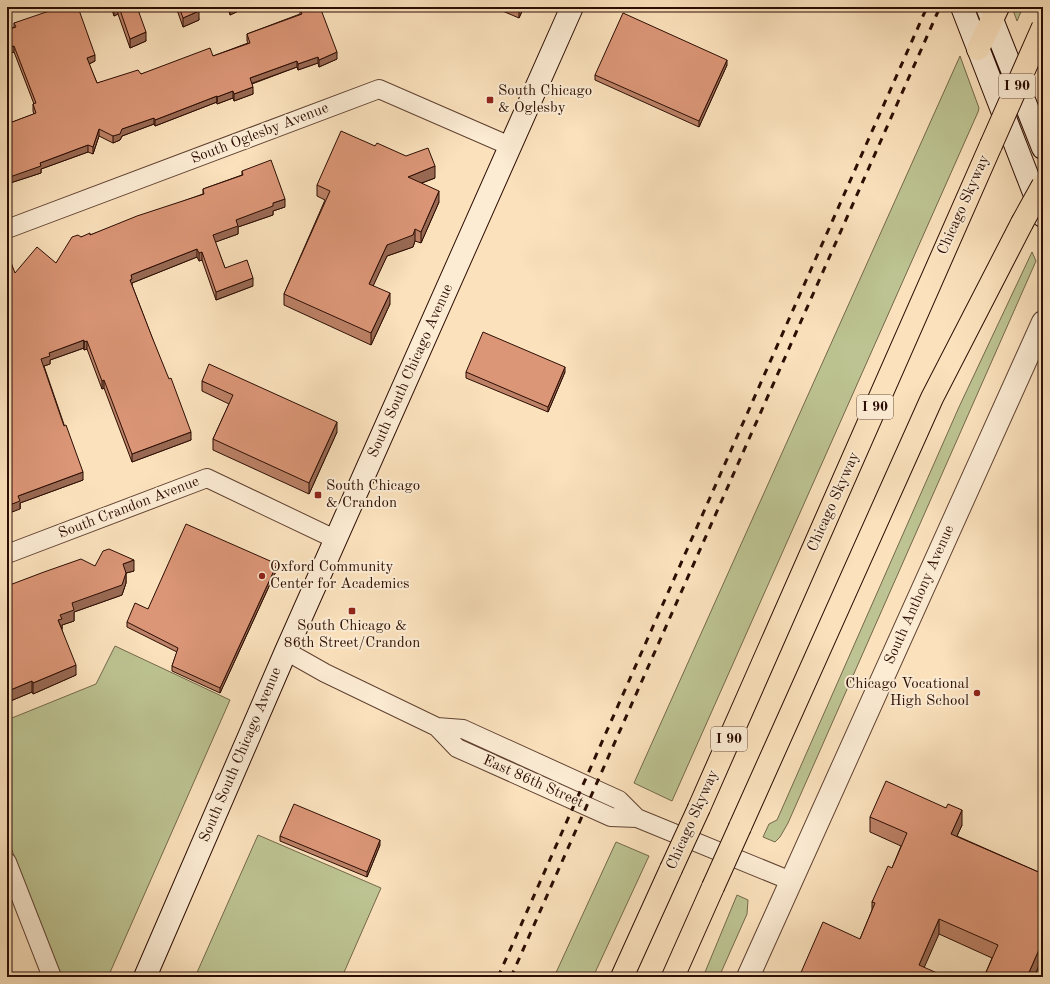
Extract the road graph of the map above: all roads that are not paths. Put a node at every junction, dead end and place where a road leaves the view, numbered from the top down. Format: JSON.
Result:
{"nodes":[{"id":1,"x":572,"y":7,"type":"edge"},
{"id":2,"x":962,"y":7,"type":"edge"},
{"id":3,"x":992,"y":11,"type":"edge"},
{"id":4,"x":1043,"y":26,"type":"edge"},
{"id":5,"x":978,"y":49,"type":"junction"},
{"id":6,"x":510,"y":146,"type":"junction"},
{"id":7,"x":1043,"y":148,"type":"edge"},
{"id":8,"x":1043,"y":185,"type":"edge"},
{"id":9,"x":1043,"y":216,"type":"edge"},
{"id":10,"x":7,"y":229,"type":"edge"},
{"id":11,"x":1043,"y":322,"type":"edge"},
{"id":12,"x":337,"y":540,"type":"junction"},
{"id":13,"x":7,"y":554,"type":"edge"},
{"id":14,"x":286,"y":650,"type":"junction"},
{"id":15,"x":8,"y":870,"type":"edge"},
{"id":16,"x":791,"y":881,"type":"junction"},
{"id":17,"x":52,"y":977,"type":"edge"},
{"id":18,"x":145,"y":977,"type":"edge"},
{"id":19,"x":622,"y":977,"type":"edge"},
{"id":20,"x":673,"y":977,"type":"edge"},
{"id":21,"x":748,"y":977,"type":"edge"}],
"edges":[{"from":1,"to":6,"type":"main road","name":"South South Chicago Avenue"},
{"from":2,"to":5,"type":"main road"},
{"from":3,"to":5,"type":"highway"},
{"from":3,"to":7,"type":"main road"},
{"from":4,"to":19,"type":"highway","name":"Chicago Skyway","number":"I 90","bridge":true},
{"from":5,"to":9,"type":"main road"},
{"from":6,"to":10,"type":"street","name":"South Oglesby Avenue"},
{"from":6,"to":12,"type":"main road","name":"South South Chicago Avenue"},
{"from":8,"to":20,"type":"highway","bridge":true},
{"from":11,"to":16,"type":"main road","name":"South Anthony Avenue"},
{"from":12,"to":13,"type":"street","name":"South Crandon Avenue"},
{"from":12,"to":14,"type":"main road","name":"South South Chicago Avenue"},
{"from":14,"to":16,"type":"street","name":"East 86th Street"},
{"from":14,"to":18,"type":"main road","name":"South South Chicago Avenue"},
{"from":15,"to":17,"type":"street"},
{"from":16,"to":21,"type":"main road","name":"South Anthony Avenue"}]}
